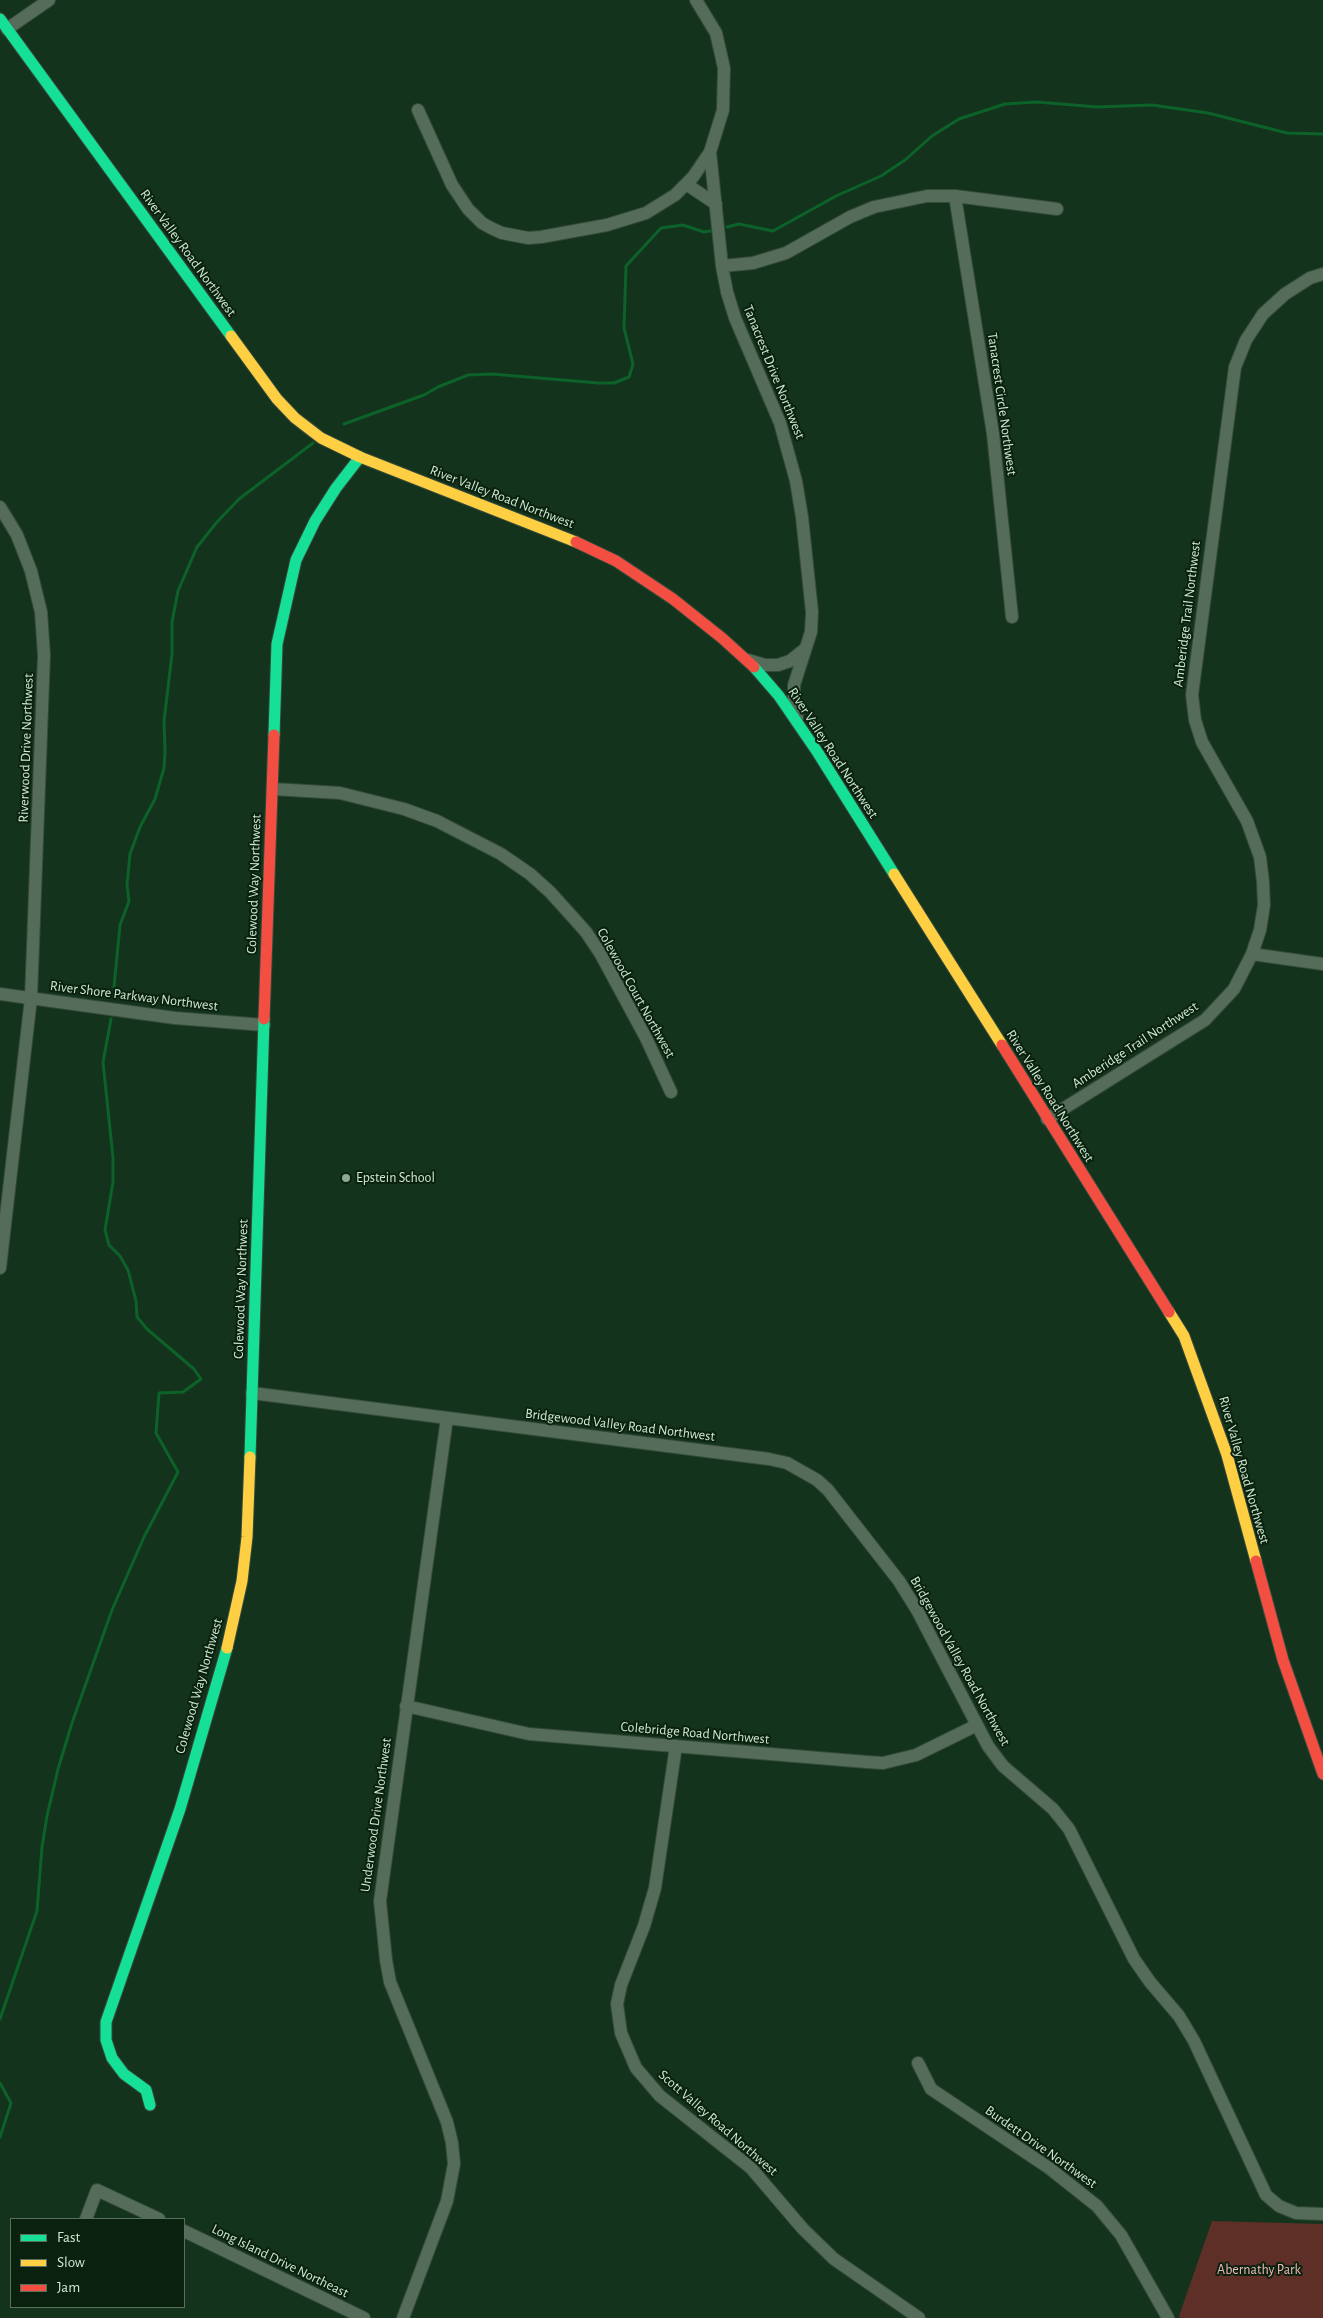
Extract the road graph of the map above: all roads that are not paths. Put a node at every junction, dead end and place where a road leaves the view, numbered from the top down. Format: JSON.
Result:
{"nodes":[{"id":1,"x":49,"y":0,"type":"edge"},
{"id":2,"x":696,"y":0,"type":"edge"},
{"id":3,"x":3,"y":24,"type":"edge"},
{"id":4,"x":418,"y":110,"type":"dead end"},
{"id":5,"x":710,"y":152,"type":"junction"},
{"id":6,"x":686,"y":184,"type":"junction"},
{"id":7,"x":955,"y":196,"type":"junction"},
{"id":8,"x":716,"y":204,"type":"junction"},
{"id":9,"x":1057,"y":209,"type":"dead end"},
{"id":10,"x":722,"y":266,"type":"junction"},
{"id":11,"x":1323,"y":274,"type":"edge"},
{"id":12,"x":360,"y":457,"type":"junction"},
{"id":13,"x":0,"y":507,"type":"edge"},
{"id":14,"x":1012,"y":617,"type":"dead end"},
{"id":15,"x":805,"y":649,"type":"junction"},
{"id":16,"x":748,"y":660,"type":"junction"},
{"id":17,"x":797,"y":721,"type":"junction"},
{"id":18,"x":273,"y":789,"type":"junction"},
{"id":19,"x":1252,"y":954,"type":"junction"},
{"id":20,"x":1323,"y":964,"type":"edge"},
{"id":21,"x":0,"y":994,"type":"edge"},
{"id":22,"x":31,"y":998,"type":"junction"},
{"id":23,"x":264,"y":1025,"type":"junction"},
{"id":24,"x":671,"y":1092,"type":"dead end"},
{"id":25,"x":1047,"y":1119,"type":"junction"},
{"id":26,"x":3,"y":1227,"type":"edge"},
{"id":27,"x":0,"y":1268,"type":"edge"},
{"id":28,"x":252,"y":1393,"type":"junction"},
{"id":29,"x":447,"y":1418,"type":"junction"},
{"id":30,"x":406,"y":1706,"type":"junction"},
{"id":31,"x":977,"y":1725,"type":"junction"},
{"id":32,"x":676,"y":1746,"type":"junction"},
{"id":33,"x":1323,"y":1774,"type":"edge"},
{"id":34,"x":918,"y":2063,"type":"dead end"},
{"id":35,"x":150,"y":2104,"type":"dead end"},
{"id":36,"x":1323,"y":2214,"type":"edge"},
{"id":37,"x":86,"y":2218,"type":"edge"},
{"id":38,"x":157,"y":2218,"type":"edge"},
{"id":39,"x":185,"y":2231,"type":"edge"},
{"id":40,"x":364,"y":2318,"type":"edge"},
{"id":41,"x":403,"y":2318,"type":"edge"},
{"id":42,"x":920,"y":2318,"type":"edge"},
{"id":43,"x":1168,"y":2318,"type":"edge"}],
"edges":[{"from":1,"to":3,"type":"street"},
{"from":2,"to":5,"type":"street"},
{"from":3,"to":12,"type":"street","name":"River Valley Road Northwest"},
{"from":4,"to":6,"type":"street"},
{"from":5,"to":6,"type":"street"},
{"from":5,"to":8,"type":"street","name":"Tanacrest Drive Northwest"},
{"from":6,"to":8,"type":"street"},
{"from":7,"to":9,"type":"street"},
{"from":7,"to":10,"type":"street"},
{"from":7,"to":14,"type":"street","name":"Tanacrest Circle Northwest"},
{"from":8,"to":10,"type":"street","name":"Tanacrest Drive Northwest"},
{"from":10,"to":15,"type":"street","name":"Tanacrest Drive Northwest"},
{"from":11,"to":19,"type":"street","name":"Amberidge Trail Northwest"},
{"from":12,"to":16,"type":"street","name":"River Valley Road Northwest"},
{"from":12,"to":18,"type":"street","name":"Colewood Way Northwest"},
{"from":13,"to":22,"type":"street","name":"Riverwood Drive Northwest"},
{"from":15,"to":16,"type":"street"},
{"from":15,"to":17,"type":"street","name":"Tanacrest Drive Northwest"},
{"from":16,"to":17,"type":"street","name":"River Valley Road Northwest"},
{"from":17,"to":25,"type":"street","name":"River Valley Road Northwest"},
{"from":18,"to":23,"type":"street","name":"Colewood Way Northwest"},
{"from":18,"to":24,"type":"street","name":"Colewood Court Northwest"},
{"from":19,"to":20,"type":"street"},
{"from":19,"to":25,"type":"street","name":"Amberidge Trail Northwest"},
{"from":21,"to":22,"type":"street","name":"River Shore Parkway Northwest"},
{"from":22,"to":23,"type":"street","name":"River Shore Parkway Northwest"},
{"from":22,"to":26,"type":"street","name":"Riverwood Drive Northwest"},
{"from":23,"to":28,"type":"street","name":"Colewood Way Northwest"},
{"from":25,"to":33,"type":"street","name":"River Valley Road Northwest"},
{"from":26,"to":27,"type":"street","name":"Riverwood Drive Northwest"},
{"from":28,"to":29,"type":"street","name":"Bridgewood Valley Road Northwest"},
{"from":28,"to":35,"type":"street","name":"Colewood Way Northwest"},
{"from":29,"to":30,"type":"street","name":"Underwood Drive Northwest"},
{"from":29,"to":31,"type":"street","name":"Bridgewood Valley Road Northwest"},
{"from":30,"to":32,"type":"street","name":"Colebridge Road Northwest"},
{"from":30,"to":41,"type":"street","name":"Underwood Drive Northwest"},
{"from":31,"to":32,"type":"street","name":"Colebridge Road Northwest"},
{"from":31,"to":36,"type":"street","name":"Bridgewood Valley Road Northwest"},
{"from":32,"to":42,"type":"street","name":"Scott Valley Road Northwest"},
{"from":34,"to":43,"type":"street","name":"Burdett Drive Northwest"},
{"from":37,"to":38,"type":"street"},
{"from":39,"to":40,"type":"street","name":"Long Island Drive Northeast"}]}
